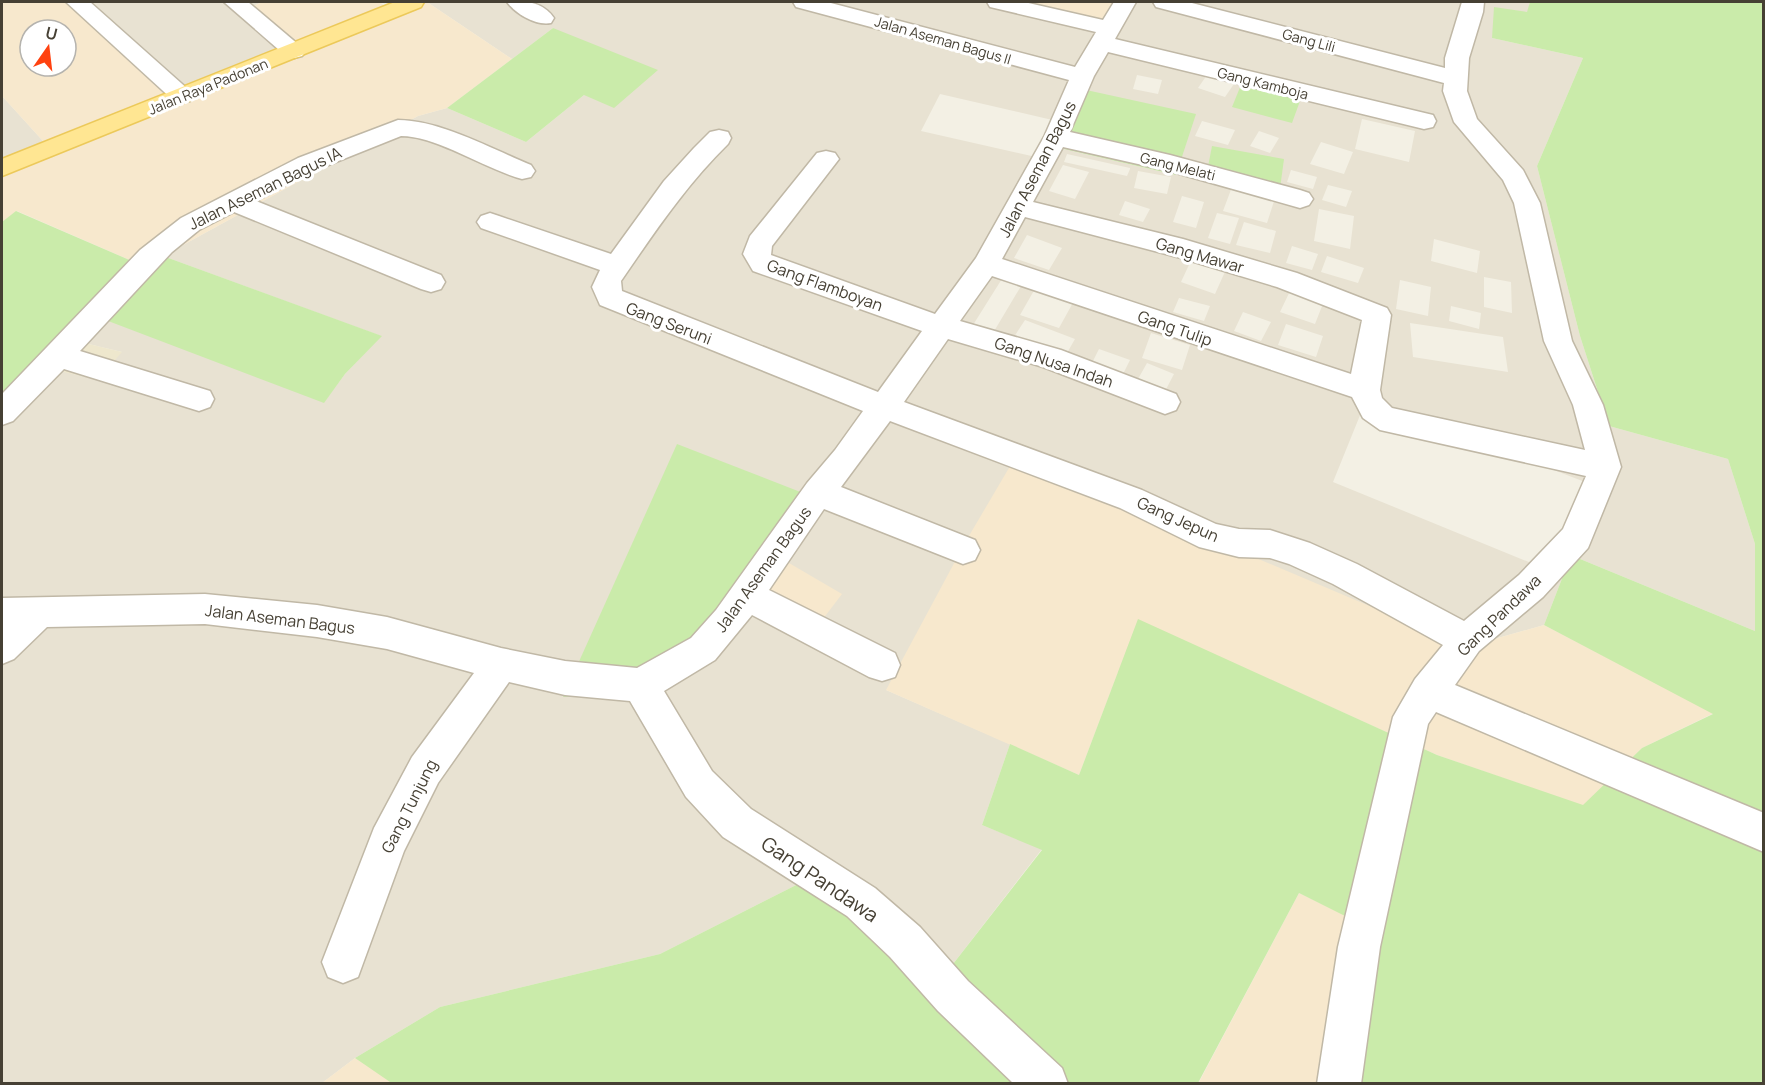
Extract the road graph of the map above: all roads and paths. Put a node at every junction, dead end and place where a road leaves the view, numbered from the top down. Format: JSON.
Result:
{"nodes":[{"id":1,"x":76,"y":2,"type":"edge"},
{"id":2,"x":236,"y":2,"type":"edge"},
{"id":3,"x":518,"y":2,"type":"edge"},
{"id":4,"x":804,"y":2,"type":"edge"},
{"id":5,"x":998,"y":2,"type":"edge"},
{"id":6,"x":1125,"y":2,"type":"edge"},
{"id":7,"x":1164,"y":2,"type":"edge"},
{"id":8,"x":1473,"y":2,"type":"edge"},
{"id":9,"x":403,"y":3,"type":"edge"},
{"id":10,"x":543,"y":18,"type":"dead end"},
{"id":11,"x":1105,"y":36,"type":"junction"},
{"id":12,"x":294,"y":51,"type":"junction"},
{"id":13,"x":1082,"y":76,"type":"junction"},
{"id":14,"x":1454,"y":78,"type":"junction"},
{"id":15,"x":182,"y":96,"type":"junction"},
{"id":16,"x":1424,"y":121,"type":"dead end"},
{"id":17,"x":1056,"y":137,"type":"junction"},
{"id":18,"x":719,"y":138,"type":"dead end"},
{"id":19,"x":826,"y":159,"type":"dead end"},
{"id":20,"x":2,"y":168,"type":"edge"},
{"id":21,"x":522,"y":171,"type":"dead end"},
{"id":22,"x":1300,"y":199,"type":"dead end"},
{"id":23,"x":234,"y":202,"type":"junction"},
{"id":24,"x":1019,"y":207,"type":"junction"},
{"id":25,"x":490,"y":222,"type":"dead end"},
{"id":26,"x":986,"y":264,"type":"junction"},
{"id":27,"x":617,"y":266,"type":"junction"},
{"id":28,"x":431,"y":282,"type":"dead end"},
{"id":29,"x":942,"y":327,"type":"junction"},
{"id":30,"x":59,"y":356,"type":"junction"},
{"id":31,"x":1365,"y":390,"type":"junction"},
{"id":32,"x":199,"y":399,"type":"dead end"},
{"id":33,"x":1165,"y":402,"type":"dead end"},
{"id":34,"x":882,"y":406,"type":"junction"},
{"id":35,"x":2,"y":413,"type":"edge"},
{"id":36,"x":1605,"y":467,"type":"junction"},
{"id":37,"x":818,"y":492,"type":"junction"},
{"id":38,"x":963,"y":550,"type":"dead end"},
{"id":39,"x":748,"y":596,"type":"junction"},
{"id":40,"x":40,"y":612,"type":"junction"},
{"id":41,"x":2,"y":614,"type":"edge"},
{"id":42,"x":1467,"y":640,"type":"junction"},
{"id":43,"x":2,"y":648,"type":"edge"},
{"id":44,"x":501,"y":664,"type":"junction"},
{"id":45,"x":882,"y":664,"type":"dead end"},
{"id":46,"x":640,"y":685,"type":"junction"},
{"id":47,"x":1428,"y":691,"type":"junction"},
{"id":48,"x":1764,"y":833,"type":"edge"},
{"id":49,"x":343,"y":962,"type":"dead end"},
{"id":50,"x":1046,"y":1083,"type":"edge"},
{"id":51,"x":1339,"y":1083,"type":"edge"}],
"edges":[{"from":1,"to":15,"type":"street"},
{"from":2,"to":12,"type":"street"},
{"from":3,"to":10,"type":"street"},
{"from":4,"to":13,"type":"street","name":"Jalan Aseman Bagus II"},
{"from":5,"to":11,"type":"street","name":"Gang Kamboja"},
{"from":6,"to":11,"type":"street","name":"Jalan Aseman Bagus"},
{"from":7,"to":14,"type":"street","name":"Gang Lili"},
{"from":8,"to":14,"type":"street"},
{"from":9,"to":12,"type":"main road","name":"Jalan Raya Padonan"},
{"from":11,"to":13,"type":"street","name":"Jalan Aseman Bagus"},
{"from":11,"to":16,"type":"street","name":"Gang Kamboja"},
{"from":12,"to":15,"type":"main road","name":"Jalan Raya Padonan"},
{"from":13,"to":17,"type":"street","name":"Jalan Aseman Bagus"},
{"from":14,"to":36,"type":"street"},
{"from":15,"to":20,"type":"main road","name":"Jalan Raya Padonan"},
{"from":17,"to":22,"type":"street","name":"Gang Melati"},
{"from":17,"to":24,"type":"street","name":"Jalan Aseman Bagus"},
{"from":18,"to":27,"type":"street","name":"Gang Seruni"},
{"from":19,"to":29,"type":"street","name":"Gang Flamboyan"},
{"from":21,"to":23,"type":"street","name":"Jalan Aseman Bagus IA"},
{"from":23,"to":28,"type":"street"},
{"from":23,"to":30,"type":"street","name":"Jalan Aseman Bagus IA"},
{"from":24,"to":26,"type":"street","name":"Jalan Aseman Bagus"},
{"from":24,"to":31,"type":"street","name":"Gang Mawar"},
{"from":25,"to":27,"type":"street"},
{"from":26,"to":29,"type":"street","name":"Jalan Aseman Bagus"},
{"from":26,"to":31,"type":"street","name":"Gang Tulip"},
{"from":27,"to":34,"type":"street","name":"Gang Seruni"},
{"from":29,"to":33,"type":"street","name":"Gang Nusa Indah"},
{"from":29,"to":34,"type":"street","name":"Jalan Aseman Bagus"},
{"from":30,"to":32,"type":"street"},
{"from":30,"to":35,"type":"street","name":"Jalan Aseman Bagus IA"},
{"from":31,"to":36,"type":"street"},
{"from":34,"to":37,"type":"street","name":"Jalan Aseman Bagus"},
{"from":34,"to":42,"type":"street","name":"Gang Jepun"},
{"from":36,"to":42,"type":"street","name":"Gang Pandawa"},
{"from":37,"to":38,"type":"street"},
{"from":37,"to":39,"type":"street","name":"Jalan Aseman Bagus"},
{"from":39,"to":45,"type":"street"},
{"from":39,"to":46,"type":"street","name":"Jalan Aseman Bagus"},
{"from":40,"to":41,"type":"street","name":"Jalan Aseman Bagus"},
{"from":40,"to":43,"type":"street"},
{"from":40,"to":44,"type":"street","name":"Jalan Aseman Bagus"},
{"from":42,"to":47,"type":"street","name":"Gang Pandawa"},
{"from":44,"to":46,"type":"street","name":"Jalan Aseman Bagus"},
{"from":44,"to":49,"type":"street","name":"Gang Tunjung"},
{"from":46,"to":50,"type":"street","name":"Gang Pandawa"},
{"from":47,"to":48,"type":"street"},
{"from":47,"to":51,"type":"street","name":"Gang Pandawa"}]}
